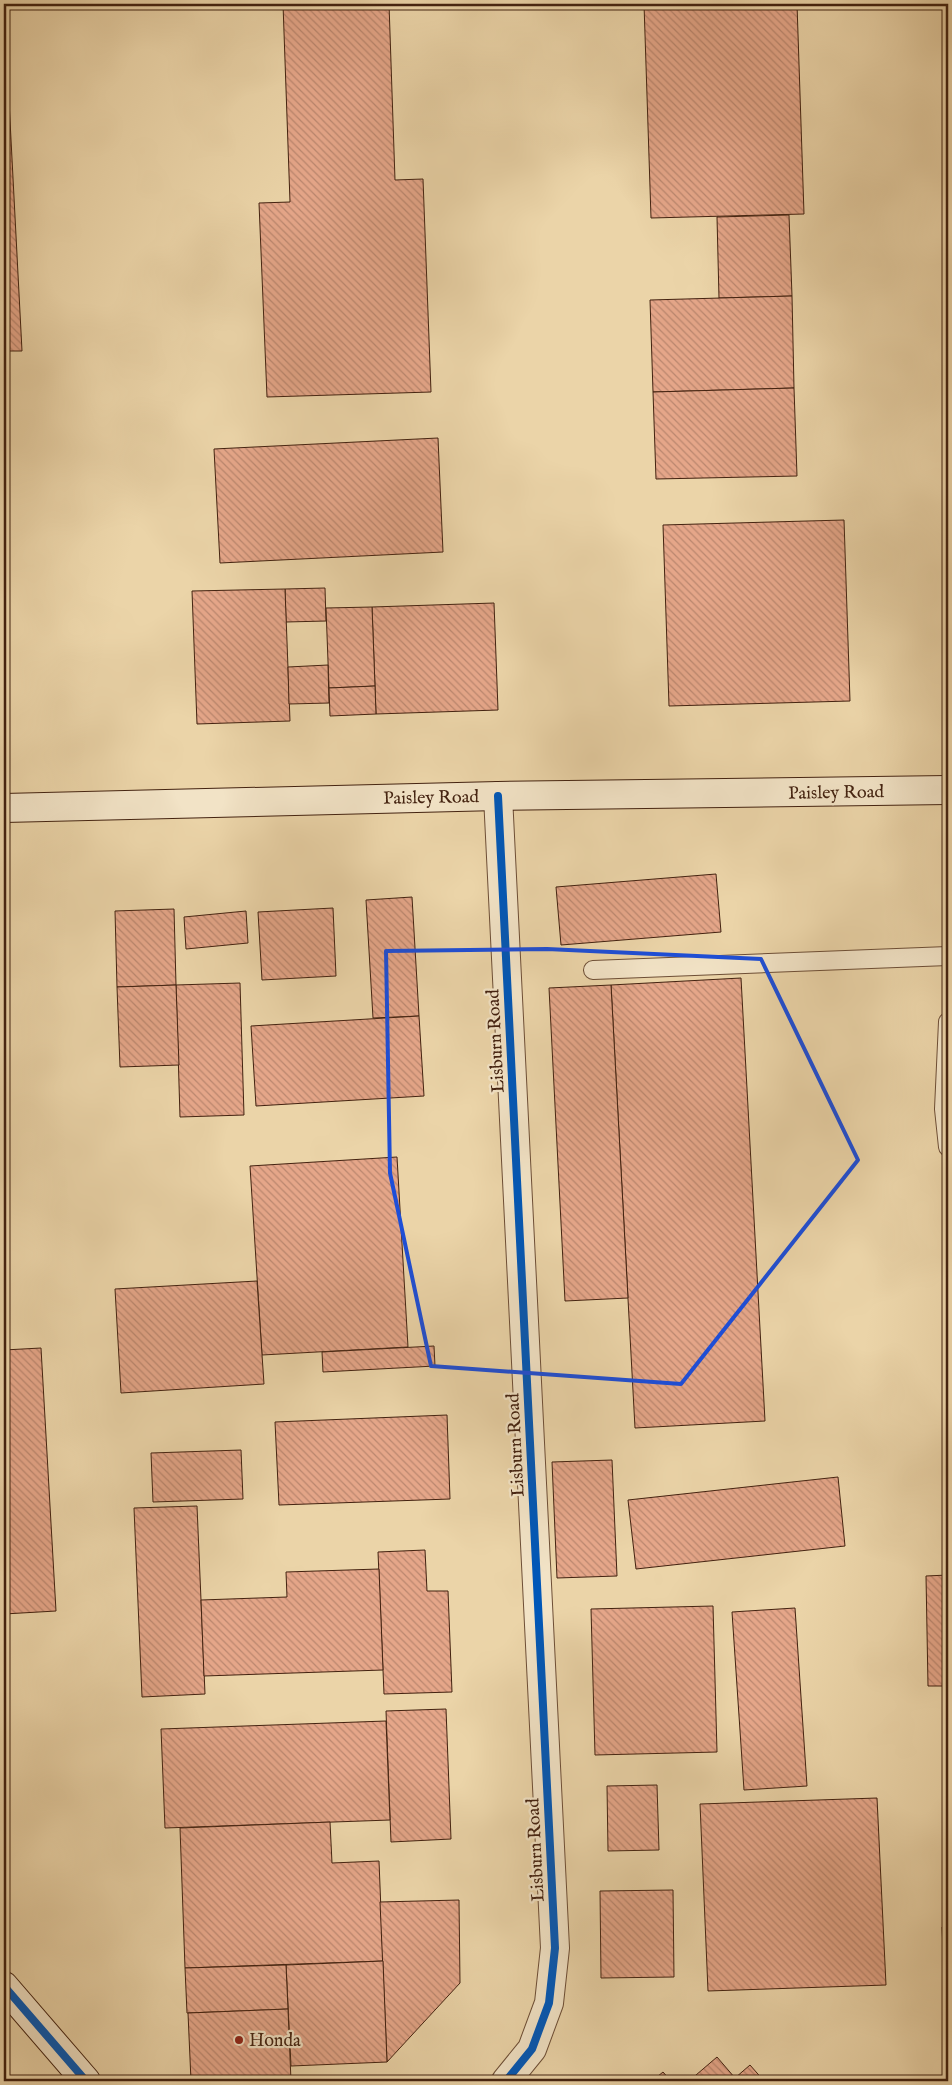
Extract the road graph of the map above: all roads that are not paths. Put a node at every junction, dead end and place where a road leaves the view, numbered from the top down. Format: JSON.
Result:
{"nodes":[{"id":1,"x":948,"y":790,"type":"edge"},
{"id":2,"x":498,"y":796,"type":"junction"},
{"id":3,"x":4,"y":808,"type":"edge"},
{"id":4,"x":948,"y":956,"type":"edge"},
{"id":5,"x":593,"y":970,"type":"dead end"},
{"id":6,"x":948,"y":1022,"type":"edge"},
{"id":7,"x":948,"y":1147,"type":"edge"},
{"id":8,"x":4,"y":1986,"type":"edge"},
{"id":9,"x":86,"y":2081,"type":"edge"},
{"id":10,"x":506,"y":2081,"type":"edge"}],
"edges":[{"from":1,"to":2,"type":"street","name":"Paisley Road"},
{"from":2,"to":3,"type":"street","name":"Paisley Road"},
{"from":2,"to":10,"type":"street","name":"Lisburn Road"},
{"from":4,"to":5,"type":"lane"},
{"from":6,"to":7,"type":"lane"},
{"from":8,"to":9,"type":"street"}]}
